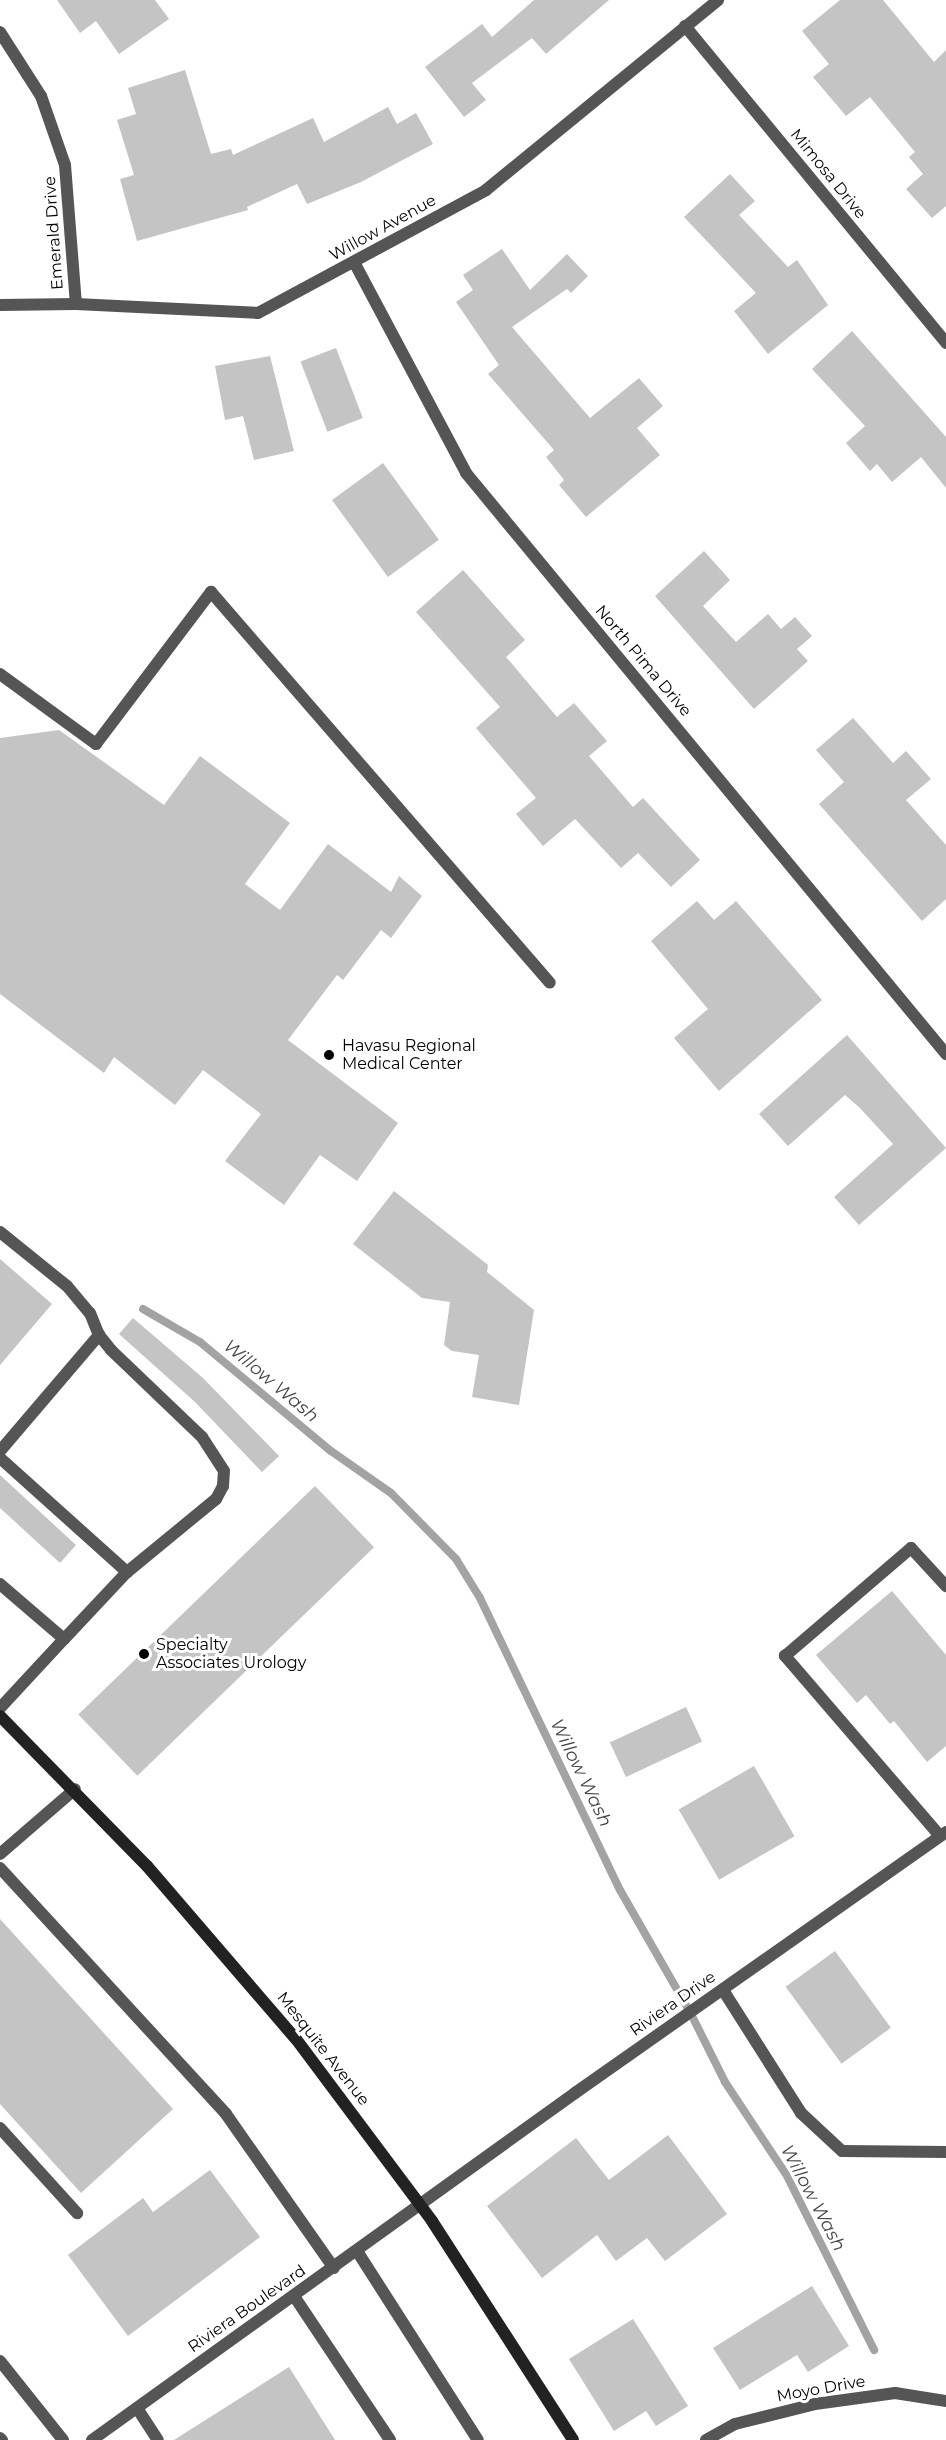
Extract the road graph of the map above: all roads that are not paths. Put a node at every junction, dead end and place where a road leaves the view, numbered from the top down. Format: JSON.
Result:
{"nodes":[{"id":1,"x":718,"y":0,"type":"edge"},
{"id":2,"x":685,"y":26,"type":"junction"},
{"id":3,"x":0,"y":32,"type":"edge"},
{"id":4,"x":354,"y":262,"type":"junction"},
{"id":5,"x":76,"y":304,"type":"junction"},
{"id":6,"x":0,"y":305,"type":"edge"},
{"id":7,"x":946,"y":343,"type":"edge"},
{"id":8,"x":0,"y":674,"type":"edge"},
{"id":9,"x":550,"y":983,"type":"dead end"},
{"id":10,"x":946,"y":1054,"type":"edge"},
{"id":11,"x":0,"y":1232,"type":"edge"},
{"id":12,"x":99,"y":1335,"type":"junction"},
{"id":13,"x":0,"y":1451,"type":"edge"},
{"id":14,"x":0,"y":1458,"type":"edge"},
{"id":15,"x":127,"y":1572,"type":"junction"},
{"id":16,"x":0,"y":1584,"type":"edge"},
{"id":17,"x":946,"y":1586,"type":"edge"},
{"id":18,"x":63,"y":1639,"type":"junction"},
{"id":19,"x":0,"y":1708,"type":"edge"},
{"id":20,"x":0,"y":1716,"type":"edge"},
{"id":21,"x":75,"y":1789,"type":"junction"},
{"id":22,"x":943,"y":1834,"type":"edge"},
{"id":23,"x":0,"y":1854,"type":"edge"},
{"id":24,"x":0,"y":1868,"type":"edge"},
{"id":25,"x":723,"y":1990,"type":"junction"},
{"id":26,"x":0,"y":2128,"type":"edge"},
{"id":27,"x":946,"y":2152,"type":"edge"},
{"id":28,"x":420,"y":2205,"type":"junction"},
{"id":29,"x":77,"y":2213,"type":"dead end"},
{"id":30,"x":357,"y":2251,"type":"junction"},
{"id":31,"x":334,"y":2268,"type":"junction"},
{"id":32,"x":294,"y":2296,"type":"junction"},
{"id":33,"x":0,"y":2361,"type":"edge"},
{"id":34,"x":946,"y":2401,"type":"edge"},
{"id":35,"x":137,"y":2408,"type":"junction"},
{"id":36,"x":63,"y":2440,"type":"edge"},
{"id":37,"x":92,"y":2440,"type":"edge"},
{"id":38,"x":158,"y":2440,"type":"edge"},
{"id":39,"x":390,"y":2440,"type":"edge"},
{"id":40,"x":478,"y":2440,"type":"edge"},
{"id":41,"x":573,"y":2440,"type":"edge"},
{"id":42,"x":706,"y":2440,"type":"edge"}],
"edges":[{"from":1,"to":2,"type":"street","name":"Willow Avenue"},
{"from":2,"to":4,"type":"street","name":"Willow Avenue"},
{"from":2,"to":7,"type":"street","name":"Mimosa Drive"},
{"from":3,"to":5,"type":"street","name":"Emerald Drive"},
{"from":4,"to":5,"type":"street","name":"Willow Avenue"},
{"from":4,"to":10,"type":"street","name":"North Pima Drive"},
{"from":5,"to":6,"type":"street","name":"Willow Avenue"},
{"from":8,"to":9,"type":"street"},
{"from":11,"to":12,"type":"street"},
{"from":12,"to":13,"type":"street"},
{"from":12,"to":15,"type":"street"},
{"from":14,"to":15,"type":"street"},
{"from":15,"to":18,"type":"street"},
{"from":16,"to":18,"type":"street"},
{"from":17,"to":22,"type":"street"},
{"from":18,"to":19,"type":"street"},
{"from":20,"to":21,"type":"street","name":"Mesquite Avenue"},
{"from":21,"to":23,"type":"street"},
{"from":21,"to":28,"type":"street","name":"Mesquite Avenue"},
{"from":22,"to":25,"type":"street","name":"Riviera Drive"},
{"from":24,"to":31,"type":"street"},
{"from":25,"to":27,"type":"street"},
{"from":25,"to":28,"type":"street","name":"Riviera Drive"},
{"from":26,"to":29,"type":"street"},
{"from":28,"to":30,"type":"street","name":"Riviera Boulevard"},
{"from":28,"to":41,"type":"street","name":"Mesquite Avenue"},
{"from":30,"to":31,"type":"street","name":"Riviera Boulevard"},
{"from":30,"to":40,"type":"street"},
{"from":31,"to":32,"type":"street","name":"Riviera Boulevard"},
{"from":32,"to":35,"type":"street","name":"Riviera Boulevard"},
{"from":32,"to":39,"type":"street"},
{"from":33,"to":36,"type":"street"},
{"from":34,"to":42,"type":"street","name":"Moyo Drive"},
{"from":35,"to":37,"type":"street","name":"Riviera Boulevard"},
{"from":35,"to":38,"type":"street"}]}
